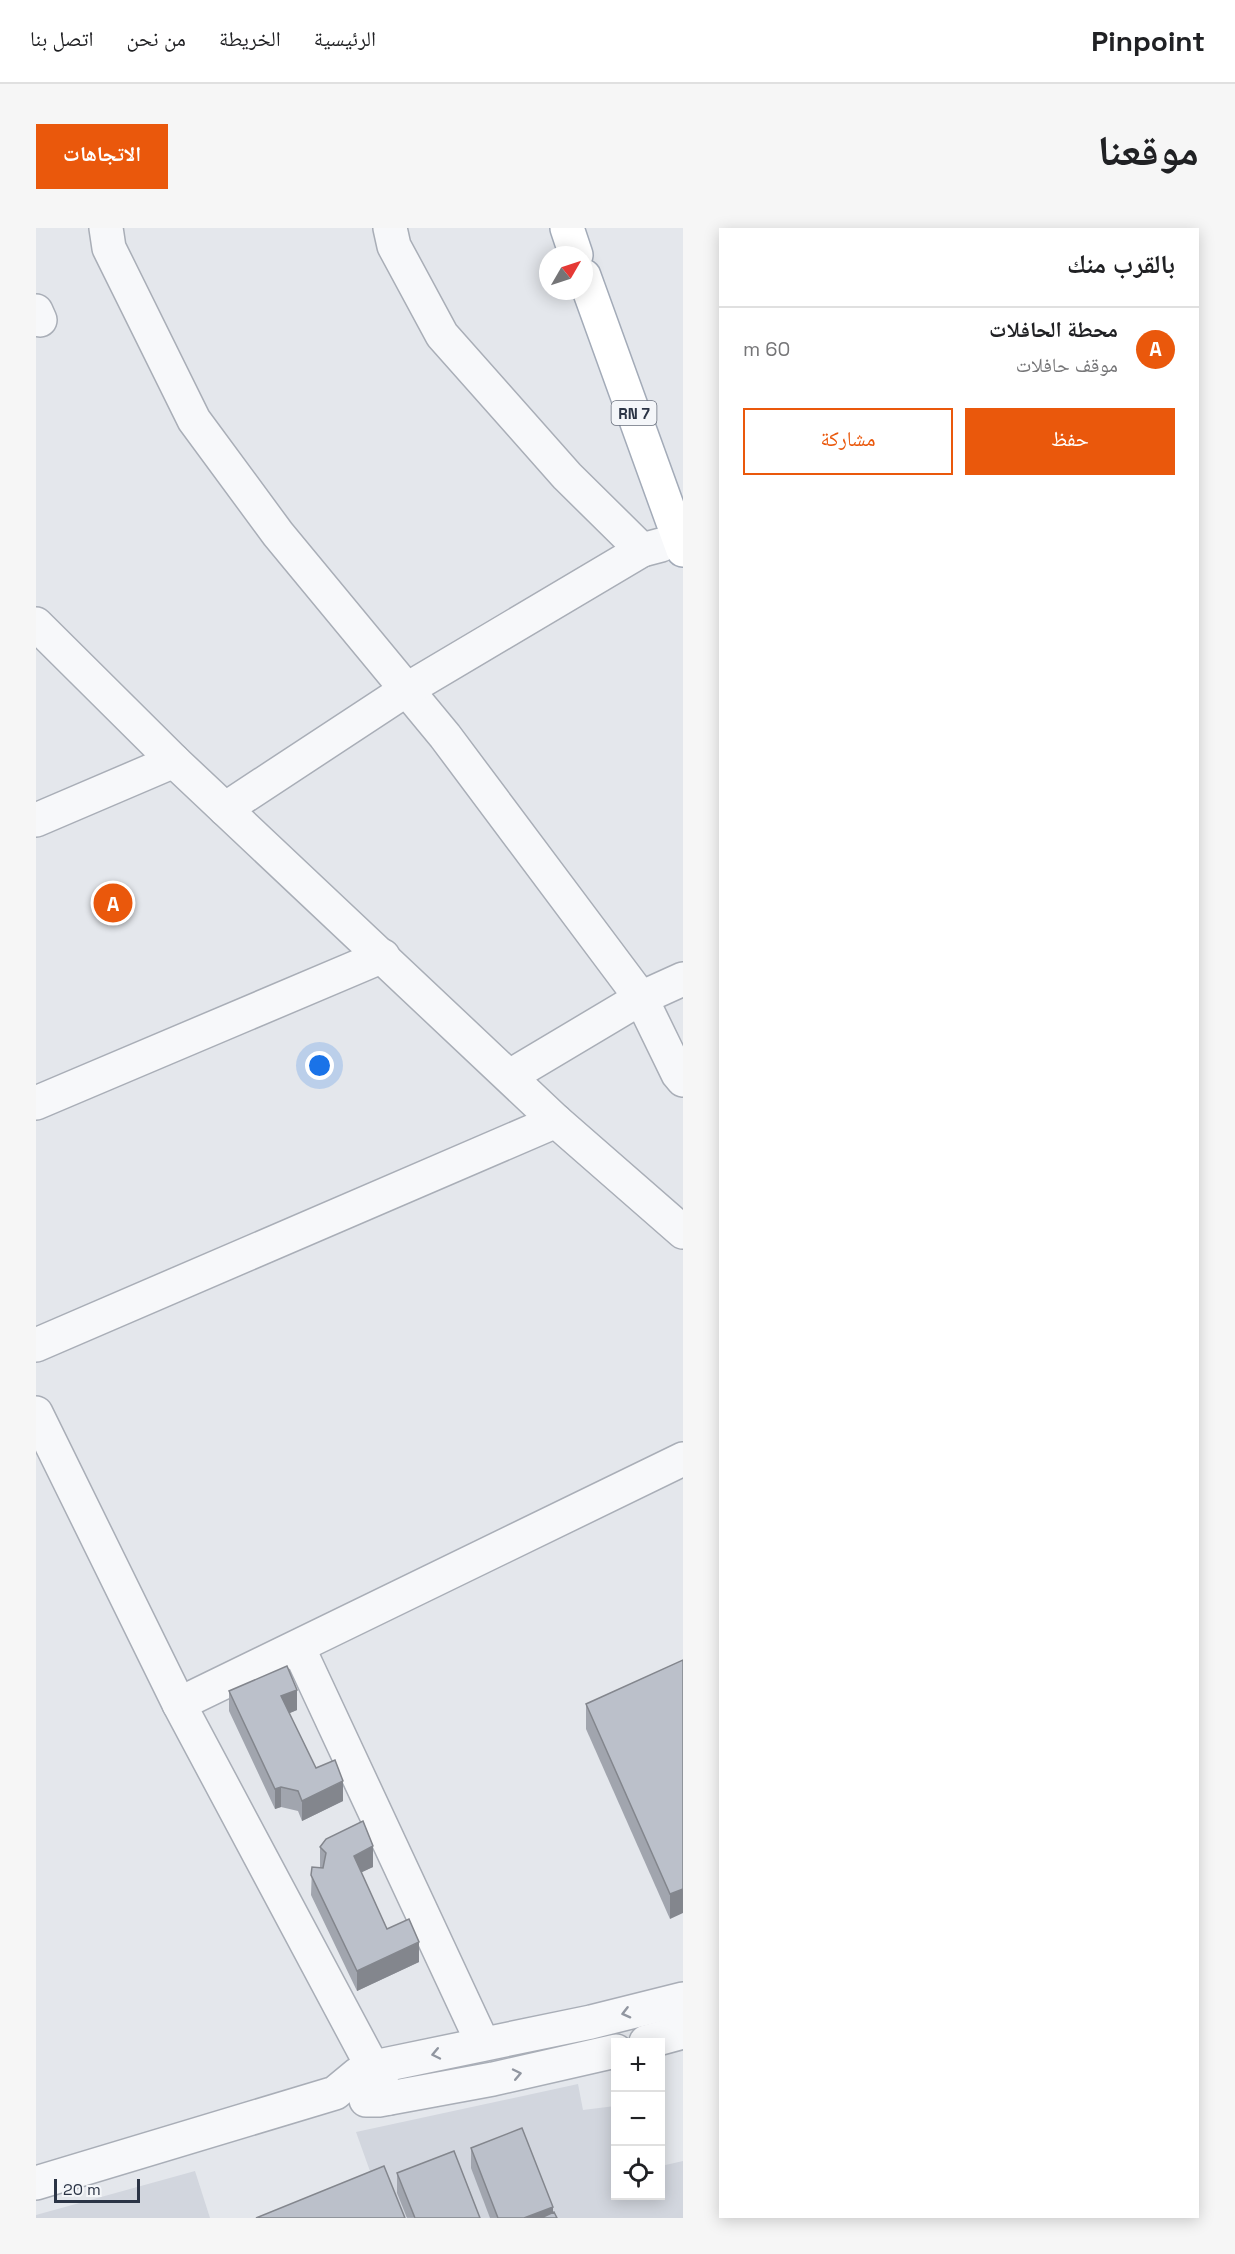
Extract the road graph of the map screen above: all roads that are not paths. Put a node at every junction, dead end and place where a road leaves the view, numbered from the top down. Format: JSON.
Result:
{"nodes":[{"id":1,"x":106,"y":228,"type":"edge"},
{"id":2,"x":390,"y":228,"type":"edge"},
{"id":3,"x":567,"y":228,"type":"edge"},
{"id":4,"x":573,"y":246,"type":"edge"},
{"id":5,"x":593,"y":300,"type":"edge"},
{"id":6,"x":681,"y":546,"type":"edge"},
{"id":7,"x":642,"y":550,"type":"junction"},
{"id":8,"x":36,"y":624,"type":"edge"},
{"id":9,"x":406,"y":690,"type":"junction"},
{"id":10,"x":174,"y":761,"type":"junction"},
{"id":11,"x":225,"y":809,"type":"junction"},
{"id":12,"x":36,"y":820,"type":"edge"},
{"id":13,"x":383,"y":956,"type":"junction"},
{"id":14,"x":683,"y":979,"type":"edge"},
{"id":15,"x":641,"y":999,"type":"junction"},
{"id":16,"x":510,"y":1076,"type":"junction"},
{"id":17,"x":683,"y":1080,"type":"edge"},
{"id":18,"x":36,"y":1103,"type":"edge"},
{"id":19,"x":556,"y":1121,"type":"junction"},
{"id":20,"x":683,"y":1232,"type":"edge"},
{"id":21,"x":36,"y":1345,"type":"edge"},
{"id":22,"x":36,"y":1413,"type":"edge"},
{"id":23,"x":683,"y":1459,"type":"edge"},
{"id":24,"x":298,"y":1647,"type":"junction"},
{"id":25,"x":179,"y":1704,"type":"junction"},
{"id":26,"x":683,"y":1999,"type":"edge"},
{"id":27,"x":591,"y":2022,"type":"junction"},
{"id":28,"x":683,"y":2032,"type":"edge"},
{"id":29,"x":663,"y":2038,"type":"edge"},
{"id":30,"x":483,"y":2044,"type":"junction"},
{"id":31,"x":606,"y":2054,"type":"edge"},
{"id":32,"x":374,"y":2067,"type":"junction"},
{"id":33,"x":335,"y":2093,"type":"junction"},
{"id":34,"x":389,"y":2098,"type":"junction"},
{"id":35,"x":36,"y":2182,"type":"edge"}],
"edges":[{"from":1,"to":9,"type":"street"},
{"from":2,"to":7,"type":"street"},
{"from":3,"to":4,"type":"main road"},
{"from":5,"to":6,"type":"main road","number":"RN 7"},
{"from":6,"to":7,"type":"street"},
{"from":7,"to":9,"type":"street"},
{"from":8,"to":10,"type":"street"},
{"from":9,"to":11,"type":"street"},
{"from":9,"to":15,"type":"street"},
{"from":10,"to":11,"type":"street"},
{"from":10,"to":12,"type":"street"},
{"from":11,"to":13,"type":"street"},
{"from":13,"to":16,"type":"street"},
{"from":13,"to":18,"type":"street"},
{"from":14,"to":15,"type":"street"},
{"from":15,"to":16,"type":"street"},
{"from":15,"to":17,"type":"street"},
{"from":16,"to":19,"type":"street"},
{"from":19,"to":20,"type":"street"},
{"from":19,"to":21,"type":"street"},
{"from":22,"to":25,"type":"street"},
{"from":23,"to":24,"type":"street"},
{"from":24,"to":25,"type":"street"},
{"from":24,"to":30,"type":"street"},
{"from":25,"to":32,"type":"street"},
{"from":26,"to":27,"type":"street","one_way":true},
{"from":27,"to":30,"type":"street"},
{"from":27,"to":31,"type":"street"},
{"from":28,"to":29,"type":"street"},
{"from":30,"to":32,"type":"street","one_way":true},
{"from":34,"to":31,"type":"street","one_way":true},
{"from":32,"to":33,"type":"street"},
{"from":32,"to":34,"type":"street"},
{"from":33,"to":34,"type":"street"},
{"from":33,"to":35,"type":"street"}]}
